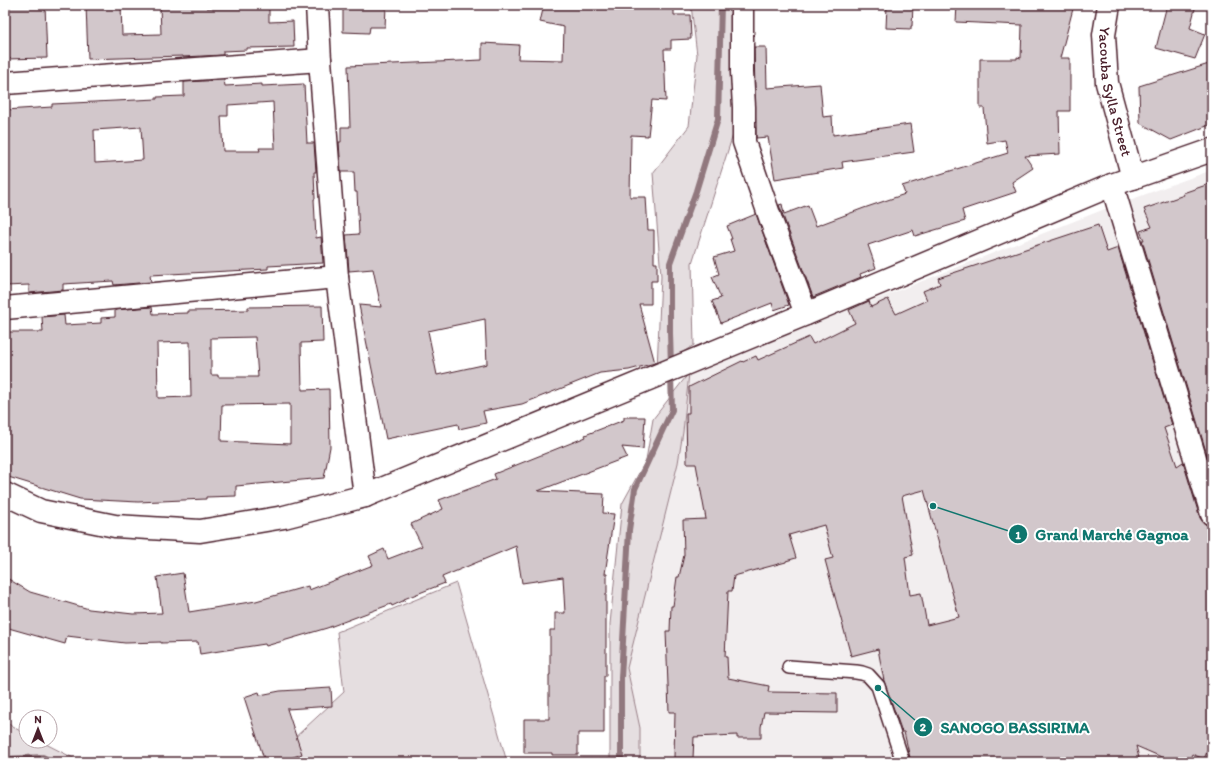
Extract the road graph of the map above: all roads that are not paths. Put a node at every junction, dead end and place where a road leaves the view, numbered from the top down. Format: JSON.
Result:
{"nodes":[{"id":1,"x":317,"y":5,"type":"edge"},
{"id":2,"x":742,"y":5,"type":"edge"},
{"id":3,"x":1109,"y":5,"type":"edge"},
{"id":4,"x":320,"y":60,"type":"junction"},
{"id":5,"x":5,"y":83,"type":"edge"},
{"id":6,"x":1212,"y":150,"type":"edge"},
{"id":7,"x":1133,"y":178,"type":"junction"},
{"id":8,"x":1112,"y":185,"type":"junction"},
{"id":9,"x":337,"y":277,"type":"junction"},
{"id":10,"x":5,"y":308,"type":"edge"},
{"id":11,"x":806,"y":314,"type":"junction"},
{"id":12,"x":5,"y":494,"type":"edge"},
{"id":13,"x":365,"y":496,"type":"junction"},
{"id":14,"x":1212,"y":514,"type":"edge"},
{"id":15,"x":789,"y":667,"type":"dead end"},
{"id":16,"x":903,"y":762,"type":"edge"}],
"edges":[{"from":1,"to":4,"type":"street"},
{"from":2,"to":11,"type":"street"},
{"from":3,"to":7,"type":"street","name":"Yacouba Sylla Street"},
{"from":4,"to":5,"type":"street"},
{"from":4,"to":9,"type":"street"},
{"from":6,"to":7,"type":"street"},
{"from":7,"to":8,"type":"street"},
{"from":8,"to":11,"type":"street"},
{"from":8,"to":14,"type":"street"},
{"from":9,"to":10,"type":"street"},
{"from":9,"to":13,"type":"street"},
{"from":11,"to":13,"type":"street"},
{"from":12,"to":13,"type":"street"},
{"from":15,"to":16,"type":"lane"}]}
